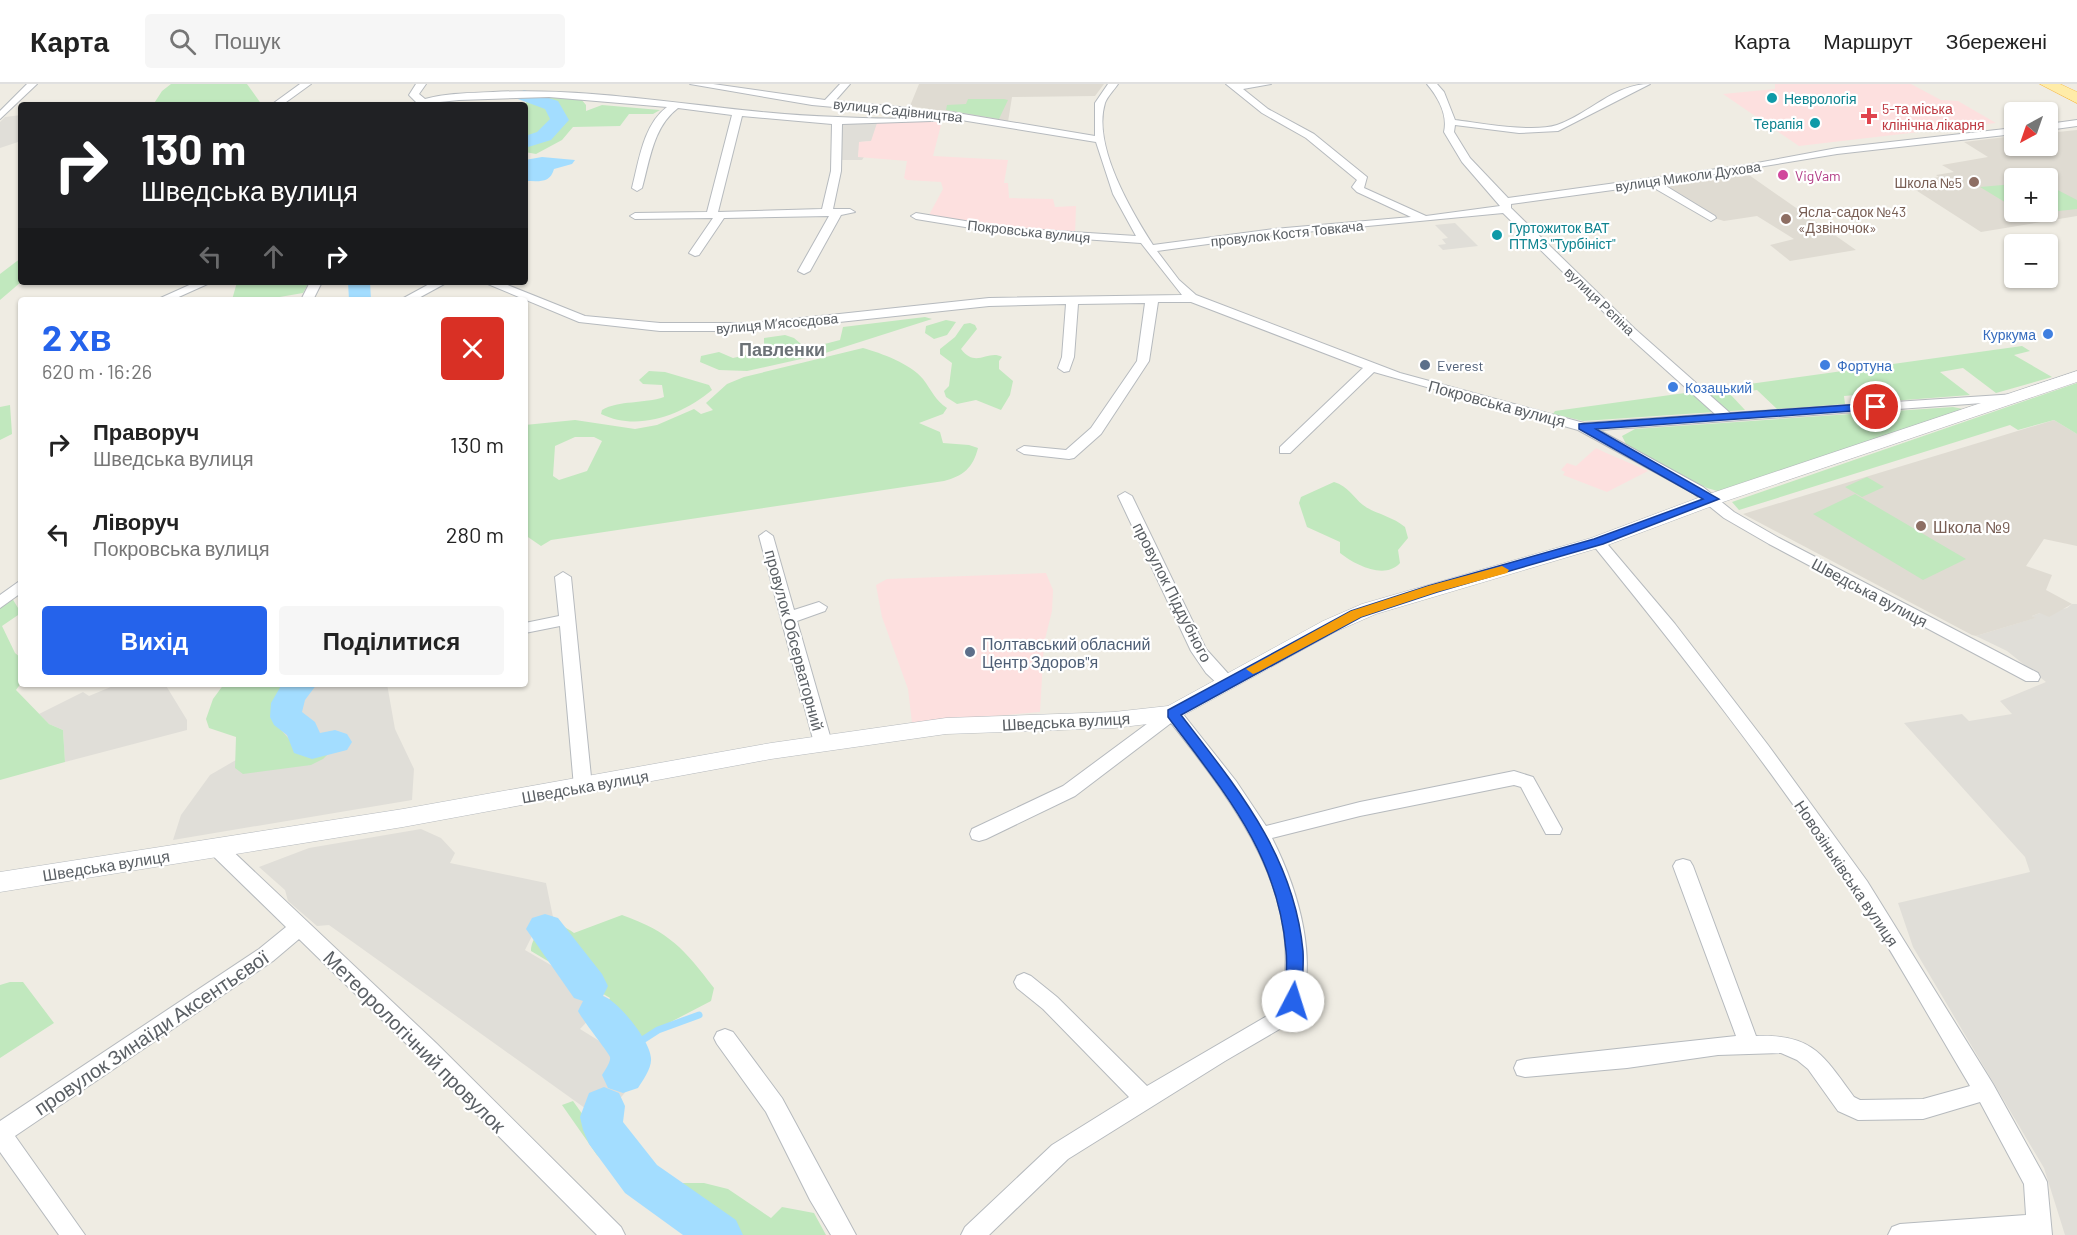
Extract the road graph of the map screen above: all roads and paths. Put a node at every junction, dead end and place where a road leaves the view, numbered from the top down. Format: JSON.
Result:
{"nodes":[{"id":1,"x":32,"y":84,"type":"edge"},
{"id":2,"x":306,"y":84,"type":"edge"},
{"id":3,"x":421,"y":84,"type":"edge"},
{"id":4,"x":695,"y":84,"type":"edge"},
{"id":5,"x":845,"y":84,"type":"edge"},
{"id":6,"x":1113,"y":84,"type":"edge"},
{"id":7,"x":1266,"y":84,"type":"edge"},
{"id":8,"x":1432,"y":84,"type":"edge"},
{"id":9,"x":1645,"y":84,"type":"edge"},
{"id":10,"x":2048,"y":84,"type":"edge"},
{"id":11,"x":1232,"y":85,"type":"edge"},
{"id":12,"x":504,"y":94,"type":"junction"},
{"id":13,"x":19,"y":97,"type":"junction"},
{"id":14,"x":0,"y":98,"type":"edge"},
{"id":15,"x":2077,"y":98,"type":"edge"},
{"id":16,"x":280,"y":102,"type":"edge"},
{"id":17,"x":418,"y":102,"type":"edge"},
{"id":18,"x":436,"y":102,"type":"edge"},
{"id":19,"x":500,"y":102,"type":"edge"},
{"id":20,"x":829,"y":102,"type":"junction"},
{"id":21,"x":676,"y":105,"type":"junction"},
{"id":22,"x":738,"y":112,"type":"junction"},
{"id":23,"x":0,"y":116,"type":"edge"},
{"id":24,"x":960,"y":117,"type":"junction"},
{"id":25,"x":837,"y":120,"type":"junction"},
{"id":26,"x":1451,"y":122,"type":"junction"},
{"id":27,"x":2077,"y":123,"type":"edge"},
{"id":28,"x":2058,"y":126,"type":"edge"},
{"id":29,"x":2004,"y":132,"type":"edge"},
{"id":30,"x":1101,"y":140,"type":"junction"},
{"id":31,"x":1652,"y":182,"type":"junction"},
{"id":32,"x":637,"y":188,"type":"dead end"},
{"id":33,"x":1505,"y":206,"type":"junction"},
{"id":34,"x":832,"y":211,"type":"junction"},
{"id":35,"x":850,"y":212,"type":"dead end"},
{"id":36,"x":716,"y":215,"type":"junction"},
{"id":37,"x":635,"y":216,"type":"dead end"},
{"id":38,"x":916,"y":216,"type":"dead end"},
{"id":39,"x":1711,"y":218,"type":"dead end"},
{"id":40,"x":1425,"y":219,"type":"junction"},
{"id":41,"x":1147,"y":245,"type":"junction"},
{"id":42,"x":695,"y":253,"type":"dead end"},
{"id":43,"x":804,"y":271,"type":"dead end"},
{"id":44,"x":199,"y":285,"type":"edge"},
{"id":45,"x":436,"y":285,"type":"edge"},
{"id":46,"x":497,"y":285,"type":"edge"},
{"id":47,"x":169,"y":297,"type":"edge"},
{"id":48,"x":412,"y":297,"type":"edge"},
{"id":49,"x":527,"y":297,"type":"edge"},
{"id":50,"x":528,"y":297,"type":"edge"},
{"id":51,"x":1192,"y":298,"type":"junction"},
{"id":52,"x":1152,"y":299,"type":"junction"},
{"id":53,"x":1072,"y":300,"type":"junction"},
{"id":54,"x":1064,"y":368,"type":"dead end"},
{"id":55,"x":1371,"y":368,"type":"junction"},
{"id":56,"x":2077,"y":376,"type":"edge"},
{"id":57,"x":2011,"y":397,"type":"junction"},
{"id":58,"x":1728,"y":417,"type":"junction"},
{"id":59,"x":1583,"y":427,"type":"junction"},
{"id":60,"x":1024,"y":450,"type":"dead end"},
{"id":61,"x":1285,"y":450,"type":"dead end"},
{"id":62,"x":1125,"y":496,"type":"dead end"},
{"id":63,"x":1713,"y":499,"type":"junction"},
{"id":64,"x":766,"y":536,"type":"dead end"},
{"id":65,"x":1598,"y":542,"type":"junction"},
{"id":66,"x":563,"y":577,"type":"dead end"},
{"id":67,"x":18,"y":588,"type":"edge"},
{"id":68,"x":0,"y":603,"type":"edge"},
{"id":69,"x":819,"y":607,"type":"dead end"},
{"id":70,"x":789,"y":618,"type":"junction"},
{"id":71,"x":568,"y":620,"type":"junction"},
{"id":72,"x":528,"y":627,"type":"edge"},
{"id":73,"x":2032,"y":677,"type":"dead end"},
{"id":74,"x":1227,"y":683,"type":"junction"},
{"id":75,"x":1173,"y":713,"type":"junction"},
{"id":76,"x":823,"y":743,"type":"junction"},
{"id":77,"x":583,"y":787,"type":"junction"},
{"id":78,"x":1553,"y":829,"type":"dead end"},
{"id":79,"x":979,"y":834,"type":"dead end"},
{"id":80,"x":1261,"y":834,"type":"junction"},
{"id":81,"x":216,"y":847,"type":"junction"},
{"id":82,"x":1683,"y":867,"type":"dead end"},
{"id":83,"x":0,"y":882,"type":"edge"},
{"id":84,"x":300,"y":927,"type":"junction"},
{"id":85,"x":1024,"y":982,"type":"dead end"},
{"id":86,"x":726,"y":1038,"type":"dead end"},
{"id":87,"x":1749,"y":1044,"type":"junction"},
{"id":88,"x":1525,"y":1068,"type":"dead end"},
{"id":89,"x":1984,"y":1090,"type":"junction"},
{"id":90,"x":1145,"y":1099,"type":"junction"},
{"id":91,"x":0,"y":1134,"type":"edge"},
{"id":92,"x":2039,"y":1230,"type":"edge"},
{"id":93,"x":73,"y":1235,"type":"edge"},
{"id":94,"x":613,"y":1235,"type":"edge"},
{"id":95,"x":844,"y":1235,"type":"edge"},
{"id":96,"x":973,"y":1235,"type":"edge"},
{"id":97,"x":1900,"y":1235,"type":"edge"}],
"edges":[{"from":1,"to":13,"type":"street"},
{"from":2,"to":16,"type":"street"},
{"from":3,"to":17,"type":"street"},
{"from":4,"to":20,"type":"street","name":"вулиця Садівництва"},
{"from":5,"to":20,"type":"street"},
{"from":6,"to":30,"type":"street","name":"Покровська вулиця"},
{"from":7,"to":11,"type":"street"},
{"from":8,"to":26,"type":"street","name":"вулиця Рєпіна"},
{"from":9,"to":26,"type":"street"},
{"from":10,"to":15,"type":"main road"},
{"from":11,"to":40,"type":"street","name":"провулок Костя Товкача"},
{"from":12,"to":18,"type":"street"},
{"from":12,"to":19,"type":"street"},
{"from":12,"to":21,"type":"street"},
{"from":13,"to":14,"type":"street"},
{"from":13,"to":23,"type":"street"},
{"from":20,"to":24,"type":"street","name":"вулиця Садівництва"},
{"from":21,"to":22,"type":"street"},
{"from":21,"to":32,"type":"street"},
{"from":22,"to":25,"type":"street"},
{"from":22,"to":36,"type":"street"},
{"from":24,"to":25,"type":"street"},
{"from":24,"to":30,"type":"street","name":"вулиця Садівництва"},
{"from":25,"to":34,"type":"street"},
{"from":26,"to":33,"type":"street","name":"вулиця Рєпіна"},
{"from":27,"to":28,"type":"street"},
{"from":29,"to":31,"type":"street","name":"вулиця Миколи Духова"},
{"from":30,"to":41,"type":"street","name":"Покровська вулиця"},
{"from":31,"to":33,"type":"street","name":"вулиця Миколи Духова"},
{"from":31,"to":39,"type":"street"},
{"from":33,"to":40,"type":"street","name":"провулок Костя Товкача"},
{"from":33,"to":58,"type":"street","name":"вулиця Рєпіна"},
{"from":34,"to":35,"type":"street"},
{"from":34,"to":36,"type":"street"},
{"from":34,"to":43,"type":"street"},
{"from":36,"to":37,"type":"street"},
{"from":36,"to":42,"type":"street"},
{"from":38,"to":41,"type":"street","name":"Покровська вулиця"},
{"from":40,"to":41,"type":"street","name":"провулок Костя Товкача"},
{"from":41,"to":51,"type":"street","name":"Покровська вулиця"},
{"from":44,"to":47,"type":"street"},
{"from":45,"to":48,"type":"street"},
{"from":46,"to":49,"type":"street","name":"вулиця Мʼясоєдова"},
{"from":50,"to":53,"type":"street","name":"вулиця Мʼясоєдова"},
{"from":51,"to":52,"type":"street","name":"вулиця Мʼясоєдова"},
{"from":51,"to":55,"type":"street","name":"Покровська вулиця"},
{"from":52,"to":53,"type":"street","name":"вулиця Мʼясоєдова"},
{"from":52,"to":60,"type":"street"},
{"from":53,"to":54,"type":"street"},
{"from":55,"to":59,"type":"street","name":"Покровська вулиця"},
{"from":55,"to":61,"type":"street"},
{"from":56,"to":57,"type":"street","name":"Шведська вулиця"},
{"from":57,"to":58,"type":"street","name":"Шведська вулиця"},
{"from":57,"to":63,"type":"street","name":"Шведська вулиця"},
{"from":58,"to":59,"type":"street","name":"Шведська вулиця"},
{"from":59,"to":63,"type":"street","name":"Покровська вулиця"},
{"from":62,"to":74,"type":"street","name":"провулок Піддубного"},
{"from":63,"to":65,"type":"street","name":"Шведська вулиця"},
{"from":63,"to":73,"type":"street","name":"Шведська вулиця"},
{"from":64,"to":70,"type":"street","name":"провулок Обсерваторний"},
{"from":65,"to":74,"type":"street","name":"Шведська вулиця"},
{"from":65,"to":89,"type":"street","name":"Новозіньківська вулиця"},
{"from":66,"to":71,"type":"street"},
{"from":67,"to":68,"type":"street"},
{"from":69,"to":70,"type":"street"},
{"from":70,"to":76,"type":"street","name":"провулок Обсерваторний"},
{"from":71,"to":72,"type":"street"},
{"from":71,"to":77,"type":"street"},
{"from":74,"to":75,"type":"street","name":"Шведська вулиця"},
{"from":75,"to":76,"type":"street","name":"Шведська вулиця"},
{"from":75,"to":79,"type":"street","name":"Шведська вулиця"},
{"from":75,"to":80,"type":"street"},
{"from":76,"to":77,"type":"street","name":"Шведська вулиця"},
{"from":77,"to":81,"type":"street","name":"Шведська вулиця"},
{"from":78,"to":80,"type":"street"},
{"from":80,"to":90,"type":"street"},
{"from":81,"to":83,"type":"street","name":"Шведська вулиця"},
{"from":81,"to":84,"type":"street","name":"Метеорологічний провулок"},
{"from":82,"to":87,"type":"street"},
{"from":84,"to":91,"type":"street","name":"провулок Зинаїди Аксентьєвої"},
{"from":84,"to":94,"type":"street","name":"Метеорологічний провулок"},
{"from":85,"to":90,"type":"street"},
{"from":86,"to":95,"type":"street"},
{"from":87,"to":88,"type":"street"},
{"from":87,"to":89,"type":"street"},
{"from":89,"to":92,"type":"street","name":"Новозіньківська вулиця"},
{"from":90,"to":96,"type":"street"},
{"from":91,"to":93,"type":"street"},
{"from":92,"to":97,"type":"street"}]}
